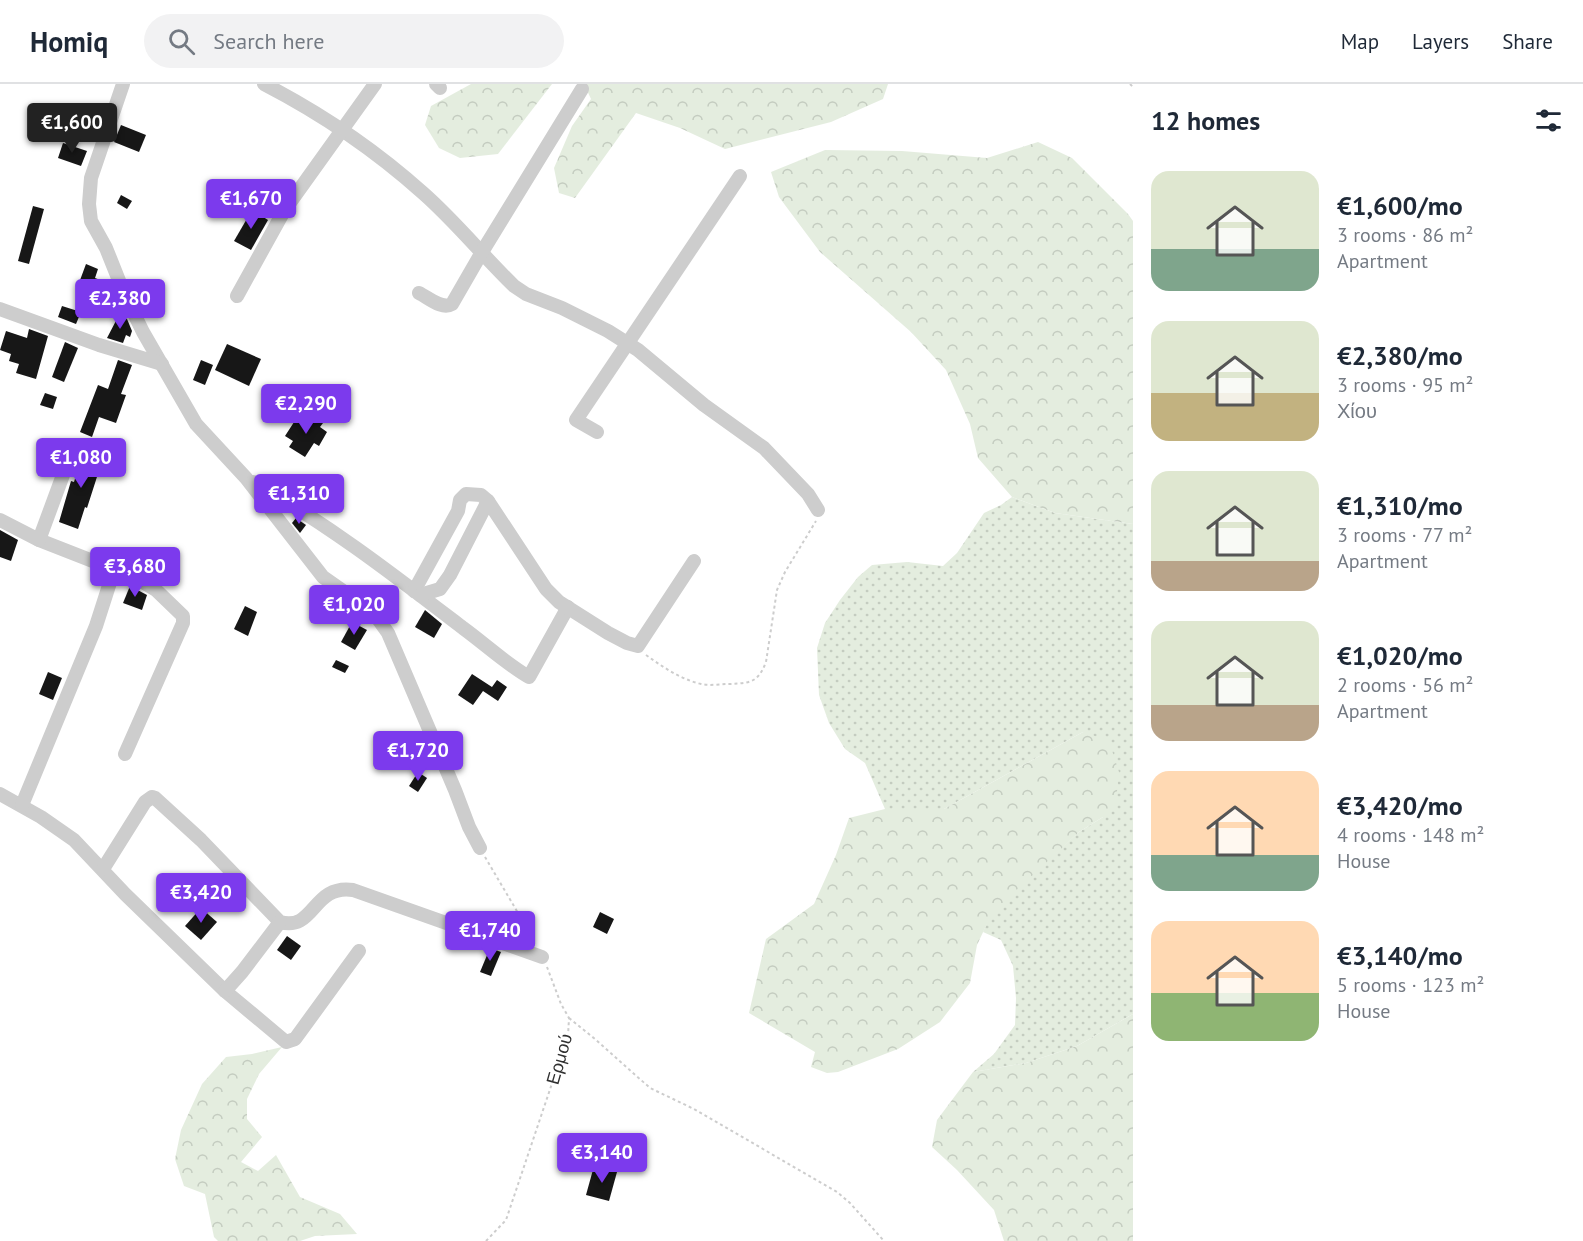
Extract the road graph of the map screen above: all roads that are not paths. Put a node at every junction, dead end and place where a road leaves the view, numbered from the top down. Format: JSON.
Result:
{"nodes":[{"id":1,"x":123,"y":84,"type":"edge"},
{"id":2,"x":264,"y":84,"type":"edge"},
{"id":3,"x":375,"y":84,"type":"edge"},
{"id":4,"x":582,"y":89,"type":"dead end"},
{"id":5,"x":342,"y":130,"type":"junction"},
{"id":6,"x":741,"y":176,"type":"dead end"},
{"id":7,"x":482,"y":252,"type":"junction"},
{"id":8,"x":419,"y":293,"type":"dead end"},
{"id":9,"x":237,"y":296,"type":"dead end"},
{"id":10,"x":0,"y":309,"type":"edge"},
{"id":11,"x":628,"y":343,"type":"junction"},
{"id":12,"x":162,"y":364,"type":"junction"},
{"id":13,"x":597,"y":432,"type":"dead end"},
{"id":14,"x":63,"y":475,"type":"dead end"},
{"id":15,"x":246,"y":478,"type":"junction"},
{"id":16,"x":488,"y":501,"type":"junction"},
{"id":17,"x":818,"y":510,"type":"road end"},
{"id":18,"x":0,"y":520,"type":"edge"},
{"id":19,"x":39,"y":540,"type":"junction"},
{"id":20,"x":694,"y":561,"type":"dead end"},
{"id":21,"x":114,"y":570,"type":"junction"},
{"id":22,"x":417,"y":593,"type":"junction"},
{"id":23,"x":568,"y":607,"type":"junction"},
{"id":24,"x":125,"y":754,"type":"dead end"},
{"id":25,"x":0,"y":794,"type":"edge"},
{"id":26,"x":22,"y":805,"type":"junction"},
{"id":27,"x":480,"y":848,"type":"road end"},
{"id":28,"x":103,"y":869,"type":"junction"},
{"id":29,"x":280,"y":922,"type":"junction"},
{"id":30,"x":359,"y":951,"type":"dead end"},
{"id":31,"x":542,"y":957,"type":"road end"},
{"id":32,"x":225,"y":991,"type":"junction"}],
"edges":[{"from":1,"to":12,"type":"street"},
{"from":2,"to":5,"type":"street"},
{"from":3,"to":5,"type":"street"},
{"from":4,"to":7,"type":"street"},
{"from":5,"to":7,"type":"street"},
{"from":5,"to":9,"type":"street"},
{"from":6,"to":11,"type":"street"},
{"from":7,"to":8,"type":"street"},
{"from":7,"to":11,"type":"street"},
{"from":10,"to":12,"type":"street"},
{"from":11,"to":13,"type":"street"},
{"from":11,"to":17,"type":"street"},
{"from":12,"to":15,"type":"street"},
{"from":14,"to":19,"type":"street"},
{"from":15,"to":22,"type":"street"},
{"from":15,"to":27,"type":"street"},
{"from":16,"to":22,"type":"street"},
{"from":16,"to":22,"type":"street"},
{"from":16,"to":23,"type":"street"},
{"from":18,"to":19,"type":"street"},
{"from":19,"to":21,"type":"street"},
{"from":20,"to":23,"type":"street"},
{"from":21,"to":24,"type":"street"},
{"from":21,"to":26,"type":"street"},
{"from":22,"to":23,"type":"street"},
{"from":25,"to":26,"type":"street"},
{"from":26,"to":28,"type":"street"},
{"from":28,"to":29,"type":"street"},
{"from":28,"to":32,"type":"street"},
{"from":29,"to":31,"type":"street"},
{"from":29,"to":32,"type":"street"},
{"from":30,"to":32,"type":"street"}]}
